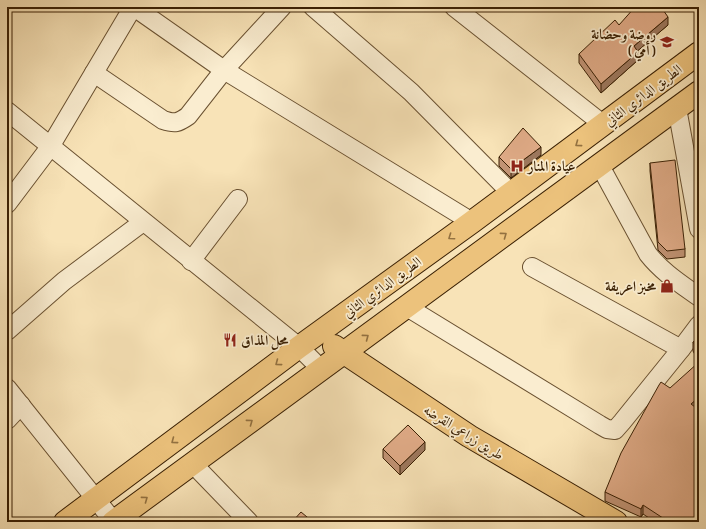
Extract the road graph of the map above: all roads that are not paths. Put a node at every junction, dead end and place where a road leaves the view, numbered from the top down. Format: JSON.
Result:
{"nodes":[{"id":1,"x":134,"y":7,"type":"edge"},
{"id":2,"x":282,"y":7,"type":"edge"},
{"id":3,"x":313,"y":7,"type":"edge"},
{"id":4,"x":466,"y":10,"type":"edge"},
{"id":5,"x":699,"y":53,"type":"edge"},
{"id":6,"x":224,"y":70,"type":"junction"},
{"id":7,"x":94,"y":73,"type":"junction"},
{"id":8,"x":699,"y":92,"type":"edge"},
{"id":9,"x":677,"y":108,"type":"junction"},
{"id":10,"x":7,"y":111,"type":"edge"},
{"id":11,"x":604,"y":125,"type":"junction"},
{"id":12,"x":50,"y":147,"type":"junction"},
{"id":13,"x":600,"y":164,"type":"junction"},
{"id":14,"x":694,"y":182,"type":"edge"},
{"id":15,"x":511,"y":193,"type":"junction"},
{"id":16,"x":238,"y":199,"type":"dead end"},
{"id":17,"x":7,"y":204,"type":"edge"},
{"id":18,"x":142,"y":222,"type":"junction"},
{"id":19,"x":472,"y":222,"type":"junction"},
{"id":20,"x":699,"y":229,"type":"edge"},
{"id":21,"x":191,"y":261,"type":"junction"},
{"id":22,"x":532,"y":267,"type":"dead end"},
{"id":23,"x":699,"y":297,"type":"edge"},
{"id":24,"x":407,"y":307,"type":"junction"},
{"id":25,"x":699,"y":325,"type":"edge"},
{"id":26,"x":7,"y":331,"type":"edge"},
{"id":27,"x":318,"y":334,"type":"junction"},
{"id":28,"x":298,"y":347,"type":"junction"},
{"id":29,"x":681,"y":349,"type":"junction"},
{"id":30,"x":344,"y":354,"type":"junction"},
{"id":31,"x":321,"y":369,"type":"junction"},
{"id":32,"x":7,"y":388,"type":"edge"},
{"id":33,"x":21,"y":405,"type":"junction"},
{"id":34,"x":7,"y":420,"type":"edge"},
{"id":35,"x":193,"y":464,"type":"junction"},
{"id":36,"x":96,"y":499,"type":"junction"},
{"id":37,"x":613,"y":521,"type":"edge"},
{"id":38,"x":65,"y":522,"type":"edge"},
{"id":39,"x":114,"y":522,"type":"edge"},
{"id":40,"x":249,"y":522,"type":"edge"}],
"edges":[{"from":1,"to":6,"type":"street"},
{"from":1,"to":7,"type":"street"},
{"from":2,"to":6,"type":"street"},
{"from":3,"to":15,"type":"street"},
{"from":4,"to":11,"type":"street"},
{"from":5,"to":11,"type":"main road","name":"الطريق الدائري الثاني"},
{"from":6,"to":7,"type":"street"},
{"from":6,"to":19,"type":"street"},
{"from":7,"to":12,"type":"street"},
{"from":8,"to":9,"type":"main road"},
{"from":9,"to":13,"type":"main road"},
{"from":9,"to":14,"type":"street"},
{"from":10,"to":12,"type":"street"},
{"from":11,"to":15,"type":"main road","name":"الطريق الدائري الثاني","one_way":true},
{"from":12,"to":17,"type":"street"},
{"from":12,"to":18,"type":"street"},
{"from":13,"to":23,"type":"street"},
{"from":24,"to":13,"type":"main road","one_way":true},
{"from":14,"to":20,"type":"street"},
{"from":15,"to":19,"type":"main road","name":"الطريق الدائري الثاني"},
{"from":16,"to":21,"type":"street"},
{"from":18,"to":21,"type":"street"},
{"from":18,"to":26,"type":"street"},
{"from":19,"to":27,"type":"main road","name":"الطريق الدائري الثاني","one_way":true},
{"from":21,"to":28,"type":"street"},
{"from":22,"to":29,"type":"street"},
{"from":24,"to":29,"type":"street"},
{"from":30,"to":24,"type":"main road","one_way":true},
{"from":25,"to":29,"type":"street"},
{"from":27,"to":28,"type":"main road","name":"الطريق الدائري الثاني"},
{"from":27,"to":30,"type":"main road","name":"طريق زراعي القرضه"},
{"from":28,"to":31,"type":"street"},
{"from":28,"to":36,"type":"main road","name":"الطريق الدائري الثاني","one_way":true},
{"from":30,"to":31,"type":"main road"},
{"from":30,"to":37,"type":"main road","name":"طريق زراعي القرضه"},
{"from":35,"to":31,"type":"main road","one_way":true},
{"from":32,"to":33,"type":"street"},
{"from":33,"to":34,"type":"street"},
{"from":33,"to":36,"type":"street"},
{"from":39,"to":35,"type":"main road","one_way":true},
{"from":35,"to":40,"type":"street"},
{"from":36,"to":38,"type":"main road","name":"الطريق الدائري الثاني"},
{"from":36,"to":39,"type":"street"}]}
